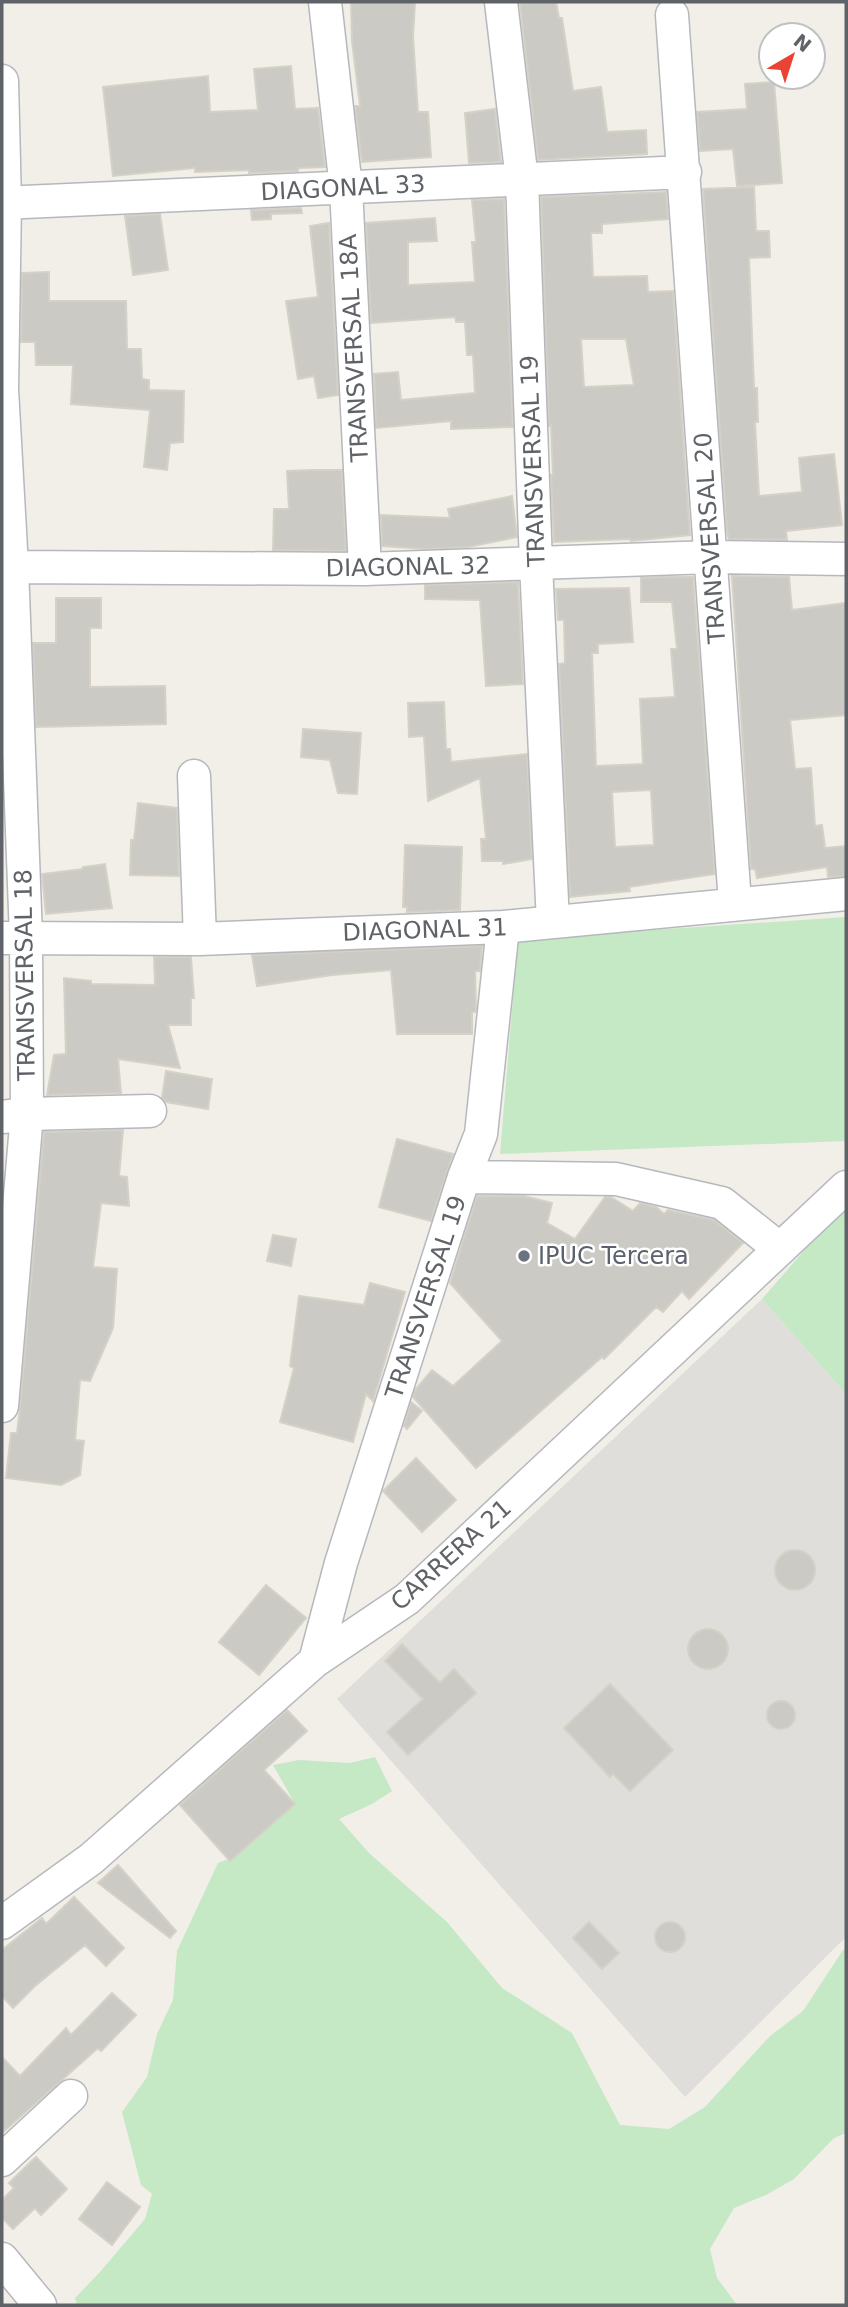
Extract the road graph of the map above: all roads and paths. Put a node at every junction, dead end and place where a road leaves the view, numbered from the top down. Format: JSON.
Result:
{"nodes":[{"id":1,"x":325,"y":2,"type":"edge"},
{"id":2,"x":501,"y":2,"type":"edge"},
{"id":3,"x":672,"y":15,"type":"dead end"},
{"id":4,"x":2,"y":81,"type":"edge"},
{"id":5,"x":685,"y":172,"type":"junction"},
{"id":6,"x":522,"y":180,"type":"junction"},
{"id":7,"x":346,"y":188,"type":"junction"},
{"id":8,"x":3,"y":203,"type":"edge"},
{"id":9,"x":2,"y":389,"type":"edge"},
{"id":10,"x":711,"y":557,"type":"junction"},
{"id":11,"x":846,"y":559,"type":"edge"},
{"id":12,"x":536,"y":564,"type":"junction"},
{"id":13,"x":12,"y":567,"type":"junction"},
{"id":14,"x":365,"y":569,"type":"junction"},
{"id":15,"x":194,"y":776,"type":"dead end"},
{"id":16,"x":846,"y":894,"type":"edge"},
{"id":17,"x":735,"y":903,"type":"junction"},
{"id":18,"x":553,"y":922,"type":"junction"},
{"id":19,"x":503,"y":927,"type":"junction"},
{"id":20,"x":14,"y":937,"type":"edge"},
{"id":21,"x":200,"y":939,"type":"junction"},
{"id":22,"x":150,"y":1111,"type":"dead end"},
{"id":23,"x":14,"y":1116,"type":"edge"},
{"id":24,"x":464,"y":1177,"type":"junction"},
{"id":25,"x":846,"y":1188,"type":"edge"},
{"id":26,"x":780,"y":1249,"type":"junction"},
{"id":27,"x":2,"y":1406,"type":"edge"},
{"id":28,"x":315,"y":1661,"type":"junction"},
{"id":29,"x":2,"y":1923,"type":"edge"},
{"id":30,"x":71,"y":2096,"type":"dead end"},
{"id":31,"x":2,"y":2160,"type":"edge"},
{"id":32,"x":2,"y":2259,"type":"edge"},
{"id":33,"x":40,"y":2305,"type":"edge"}],
"edges":[{"from":1,"to":7,"type":"street","name":"TRANSVERSAL 18A"},
{"from":2,"to":6,"type":"street","name":"TRANSVERSAL 19"},
{"from":3,"to":5,"type":"street","name":"TRANSVERSAL 20"},
{"from":4,"to":8,"type":"street","name":"TRANSVERSAL 18"},
{"from":5,"to":6,"type":"street","name":"DIAGONAL 33"},
{"from":5,"to":10,"type":"street","name":"TRANSVERSAL 20"},
{"from":6,"to":7,"type":"street","name":"DIAGONAL 33"},
{"from":6,"to":12,"type":"street","name":"TRANSVERSAL 19"},
{"from":7,"to":8,"type":"street","name":"DIAGONAL 33"},
{"from":7,"to":14,"type":"street","name":"TRANSVERSAL 18A"},
{"from":8,"to":9,"type":"street","name":"TRANSVERSAL 18"},
{"from":9,"to":13,"type":"street","name":"TRANSVERSAL 18"},
{"from":10,"to":11,"type":"street","name":"DIAGONAL 32"},
{"from":10,"to":12,"type":"street","name":"DIAGONAL 32"},
{"from":10,"to":17,"type":"street","name":"TRANSVERSAL 20"},
{"from":12,"to":14,"type":"street","name":"DIAGONAL 32"},
{"from":12,"to":18,"type":"street","name":"TRANSVERSAL 19"},
{"from":13,"to":14,"type":"street","name":"DIAGONAL 32"},
{"from":13,"to":20,"type":"street","name":"TRANSVERSAL 18"},
{"from":15,"to":21,"type":"street"},
{"from":16,"to":17,"type":"street","name":"DIAGONAL 31"},
{"from":17,"to":18,"type":"street","name":"DIAGONAL 31"},
{"from":18,"to":19,"type":"street","name":"DIAGONAL 31"},
{"from":19,"to":21,"type":"street","name":"DIAGONAL 31"},
{"from":19,"to":24,"type":"street","name":"TRANSVERSAL 19"},
{"from":20,"to":21,"type":"street","name":"DIAGONAL 31"},
{"from":20,"to":23,"type":"street","name":"TRANSVERSAL 18"},
{"from":22,"to":23,"type":"street"},
{"from":23,"to":27,"type":"street","name":"TRANSVERSAL 18"},
{"from":24,"to":26,"type":"street"},
{"from":24,"to":28,"type":"street","name":"TRANSVERSAL 19"},
{"from":25,"to":26,"type":"street","name":"CARRERA 21"},
{"from":26,"to":28,"type":"street","name":"CARRERA 21"},
{"from":28,"to":29,"type":"street","name":"CARRERA 21"},
{"from":30,"to":31,"type":"street"},
{"from":32,"to":33,"type":"street"}]}
